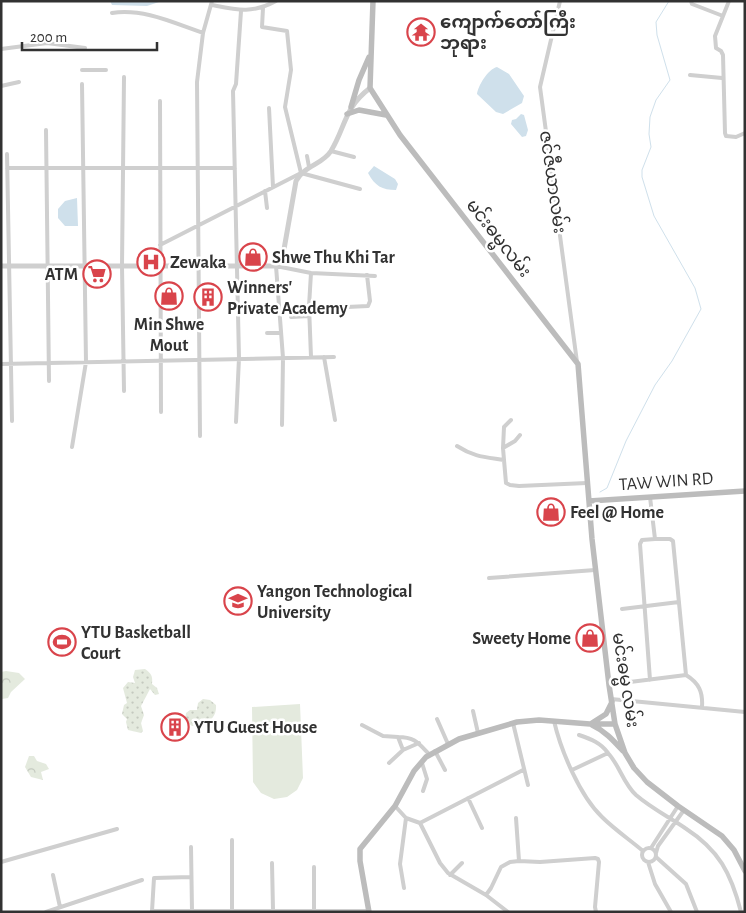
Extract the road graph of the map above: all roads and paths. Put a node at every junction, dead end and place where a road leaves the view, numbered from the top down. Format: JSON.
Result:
{"nodes":[{"id":1,"x":276,"y":1,"type":"edge"},
{"id":2,"x":373,"y":1,"type":"edge"},
{"id":3,"x":560,"y":1,"type":"edge"},
{"id":4,"x":691,"y":1,"type":"edge"},
{"id":5,"x":729,"y":1,"type":"edge"},
{"id":6,"x":212,"y":3,"type":"edge"},
{"id":7,"x":264,"y":8,"type":"junction"},
{"id":8,"x":241,"y":11,"type":"junction"},
{"id":9,"x":112,"y":13,"type":"dead end"},
{"id":10,"x":723,"y":16,"type":"junction"},
{"id":11,"x":203,"y":33,"type":"junction"},
{"id":12,"x":85,"y":48,"type":"dead end"},
{"id":13,"x":1,"y":49,"type":"edge"},
{"id":14,"x":370,"y":55,"type":"junction"},
{"id":15,"x":82,"y":70,"type":"dead end"},
{"id":16,"x":106,"y":70,"type":"dead end"},
{"id":17,"x":690,"y":75,"type":"dead end"},
{"id":18,"x":124,"y":77,"type":"dead end"},
{"id":19,"x":722,"y":78,"type":"junction"},
{"id":20,"x":19,"y":82,"type":"dead end"},
{"id":21,"x":82,"y":84,"type":"dead end"},
{"id":22,"x":1,"y":86,"type":"edge"},
{"id":23,"x":370,"y":88,"type":"junction"},
{"id":24,"x":160,"y":101,"type":"dead end"},
{"id":25,"x":351,"y":107,"type":"junction"},
{"id":26,"x":269,"y":108,"type":"dead end"},
{"id":27,"x":347,"y":114,"type":"junction"},
{"id":28,"x":386,"y":115,"type":"junction"},
{"id":29,"x":46,"y":130,"type":"dead end"},
{"id":30,"x":745,"y":133,"type":"edge"},
{"id":31,"x":331,"y":151,"type":"junction"},
{"id":32,"x":7,"y":154,"type":"dead end"},
{"id":33,"x":307,"y":156,"type":"dead end"},
{"id":34,"x":354,"y":157,"type":"dead end"},
{"id":35,"x":309,"y":167,"type":"junction"},
{"id":36,"x":8,"y":168,"type":"junction"},
{"id":37,"x":47,"y":168,"type":"junction"},
{"id":38,"x":84,"y":168,"type":"junction"},
{"id":39,"x":122,"y":168,"type":"junction"},
{"id":40,"x":160,"y":168,"type":"junction"},
{"id":41,"x":199,"y":168,"type":"junction"},
{"id":42,"x":235,"y":168,"type":"junction"},
{"id":43,"x":301,"y":173,"type":"junction"},
{"id":44,"x":273,"y":187,"type":"junction"},
{"id":45,"x":360,"y":189,"type":"dead end"},
{"id":46,"x":265,"y":191,"type":"junction"},
{"id":47,"x":235,"y":207,"type":"junction"},
{"id":48,"x":266,"y":208,"type":"dead end"},
{"id":49,"x":198,"y":225,"type":"junction"},
{"id":50,"x":160,"y":245,"type":"junction"},
{"id":51,"x":236,"y":265,"type":"junction"},
{"id":52,"x":1,"y":266,"type":"edge"},
{"id":53,"x":9,"y":266,"type":"junction"},
{"id":54,"x":47,"y":266,"type":"junction"},
{"id":55,"x":85,"y":266,"type":"junction"},
{"id":56,"x":122,"y":266,"type":"junction"},
{"id":57,"x":160,"y":266,"type":"junction"},
{"id":58,"x":198,"y":266,"type":"junction"},
{"id":59,"x":276,"y":266,"type":"junction"},
{"id":60,"x":311,"y":273,"type":"junction"},
{"id":61,"x":367,"y":275,"type":"junction"},
{"id":62,"x":375,"y":276,"type":"dead end"},
{"id":63,"x":347,"y":307,"type":"dead end"},
{"id":64,"x":309,"y":316,"type":"junction"},
{"id":65,"x":291,"y":317,"type":"dead end"},
{"id":66,"x":267,"y":333,"type":"dead end"},
{"id":67,"x":281,"y":333,"type":"junction"},
{"id":68,"x":311,"y":357,"type":"junction"},
{"id":69,"x":324,"y":357,"type":"junction"},
{"id":70,"x":334,"y":357,"type":"dead end"},
{"id":71,"x":239,"y":358,"type":"junction"},
{"id":72,"x":283,"y":358,"type":"junction"},
{"id":73,"x":200,"y":359,"type":"junction"},
{"id":74,"x":125,"y":360,"type":"junction"},
{"id":75,"x":160,"y":360,"type":"junction"},
{"id":76,"x":86,"y":362,"type":"junction"},
{"id":77,"x":49,"y":363,"type":"junction"},
{"id":78,"x":1,"y":364,"type":"edge"},
{"id":79,"x":11,"y":364,"type":"junction"},
{"id":80,"x":578,"y":364,"type":"junction"},
{"id":81,"x":49,"y":381,"type":"dead end"},
{"id":82,"x":124,"y":391,"type":"dead end"},
{"id":83,"x":161,"y":412,"type":"dead end"},
{"id":84,"x":336,"y":420,"type":"dead end"},
{"id":85,"x":511,"y":420,"type":"dead end"},
{"id":86,"x":12,"y":421,"type":"dead end"},
{"id":87,"x":236,"y":422,"type":"dead end"},
{"id":88,"x":282,"y":425,"type":"dead end"},
{"id":89,"x":520,"y":435,"type":"dead end"},
{"id":90,"x":200,"y":436,"type":"dead end"},
{"id":91,"x":457,"y":446,"type":"dead end"},
{"id":92,"x":72,"y":447,"type":"dead end"},
{"id":93,"x":503,"y":448,"type":"junction"},
{"id":94,"x":504,"y":460,"type":"junction"},
{"id":95,"x":587,"y":483,"type":"junction"},
{"id":96,"x":745,"y":491,"type":"edge"},
{"id":97,"x":650,"y":497,"type":"junction"},
{"id":98,"x":589,"y":501,"type":"junction"},
{"id":99,"x":655,"y":539,"type":"junction"},
{"id":100,"x":595,"y":570,"type":"junction"},
{"id":101,"x":489,"y":578,"type":"dead end"},
{"id":102,"x":680,"y":602,"type":"junction"},
{"id":103,"x":645,"y":606,"type":"junction"},
{"id":104,"x":622,"y":609,"type":"dead end"},
{"id":105,"x":686,"y":675,"type":"junction"},
{"id":106,"x":650,"y":680,"type":"junction"},
{"id":107,"x":630,"y":682,"type":"dead end"},
{"id":108,"x":612,"y":700,"type":"junction"},
{"id":109,"x":702,"y":707,"type":"junction"},
{"id":110,"x":473,"y":710,"type":"dead end"},
{"id":111,"x":745,"y":712,"type":"edge"},
{"id":112,"x":437,"y":719,"type":"dead end"},
{"id":113,"x":554,"y":722,"type":"junction"},
{"id":114,"x":513,"y":723,"type":"junction"},
{"id":115,"x":590,"y":724,"type":"junction"},
{"id":116,"x":616,"y":724,"type":"junction"},
{"id":117,"x":362,"y":725,"type":"dead end"},
{"id":118,"x":478,"y":733,"type":"junction"},
{"id":119,"x":579,"y":736,"type":"dead end"},
{"id":120,"x":398,"y":737,"type":"junction"},
{"id":121,"x":419,"y":743,"type":"junction"},
{"id":122,"x":448,"y":744,"type":"junction"},
{"id":123,"x":403,"y":750,"type":"junction"},
{"id":124,"x":436,"y":751,"type":"junction"},
{"id":125,"x":625,"y":753,"type":"junction"},
{"id":126,"x":430,"y":754,"type":"junction"},
{"id":127,"x":608,"y":754,"type":"junction"},
{"id":128,"x":422,"y":761,"type":"junction"},
{"id":129,"x":389,"y":763,"type":"dead end"},
{"id":130,"x":445,"y":770,"type":"dead end"},
{"id":131,"x":523,"y":770,"type":"junction"},
{"id":132,"x":572,"y":770,"type":"junction"},
{"id":133,"x":528,"y":785,"type":"dead end"},
{"id":134,"x":423,"y":791,"type":"dead end"},
{"id":135,"x":468,"y":798,"type":"junction"},
{"id":136,"x":395,"y":806,"type":"junction"},
{"id":137,"x":678,"y":806,"type":"junction"},
{"id":138,"x":684,"y":810,"type":"junction"},
{"id":139,"x":406,"y":818,"type":"junction"},
{"id":140,"x":516,"y":818,"type":"dead end"},
{"id":141,"x":670,"y":818,"type":"junction"},
{"id":142,"x":675,"y":822,"type":"junction"},
{"id":143,"x":420,"y":823,"type":"junction"},
{"id":144,"x":482,"y":828,"type":"dead end"},
{"id":145,"x":117,"y":829,"type":"dead end"},
{"id":146,"x":232,"y":840,"type":"dead end"},
{"id":147,"x":191,"y":847,"type":"dead end"},
{"id":148,"x":651,"y":848,"type":"junction"},
{"id":149,"x":643,"y":851,"type":"junction"},
{"id":150,"x":656,"y":855,"type":"junction"},
{"id":151,"x":519,"y":861,"type":"junction"},
{"id":152,"x":1,"y":862,"type":"edge"},
{"id":153,"x":462,"y":862,"type":"dead end"},
{"id":154,"x":648,"y":862,"type":"junction"},
{"id":155,"x":272,"y":863,"type":"dead end"},
{"id":156,"x":314,"y":867,"type":"dead end"},
{"id":157,"x":745,"y":871,"type":"edge"},
{"id":158,"x":53,"y":875,"type":"dead end"},
{"id":159,"x":450,"y":875,"type":"junction"},
{"id":160,"x":191,"y":877,"type":"junction"},
{"id":161,"x":142,"y":880,"type":"dead end"},
{"id":162,"x":404,"y":888,"type":"dead end"},
{"id":163,"x":486,"y":895,"type":"junction"},
{"id":164,"x":60,"y":907,"type":"junction"},
{"id":165,"x":192,"y":910,"type":"junction"},
{"id":166,"x":232,"y":910,"type":"junction"},
{"id":167,"x":272,"y":910,"type":"junction"},
{"id":168,"x":152,"y":911,"type":"edge"},
{"id":169,"x":314,"y":911,"type":"edge"},
{"id":170,"x":369,"y":911,"type":"edge"},
{"id":171,"x":46,"y":912,"type":"edge"},
{"id":172,"x":508,"y":912,"type":"edge"},
{"id":173,"x":596,"y":912,"type":"edge"},
{"id":174,"x":671,"y":912,"type":"edge"},
{"id":175,"x":697,"y":912,"type":"edge"},
{"id":176,"x":741,"y":912,"type":"edge"}],
"edges":[{"from":1,"to":7,"type":"street"},
{"from":2,"to":14,"type":"main road"},
{"from":3,"to":80,"type":"street","name":"ဇင်ဇီယာလမ်း"},
{"from":4,"to":10,"type":"street"},
{"from":5,"to":10,"type":"street"},
{"from":6,"to":8,"type":"street"},
{"from":6,"to":11,"type":"street"},
{"from":7,"to":8,"type":"street"},
{"from":7,"to":43,"type":"street"},
{"from":8,"to":42,"type":"street"},
{"from":9,"to":11,"type":"street"},
{"from":10,"to":19,"type":"street"},
{"from":11,"to":41,"type":"street"},
{"from":12,"to":13,"type":"street"},
{"from":14,"to":23,"type":"main road"},
{"from":14,"to":25,"type":"main road"},
{"from":15,"to":16,"type":"street"},
{"from":17,"to":19,"type":"street"},
{"from":18,"to":39,"type":"street"},
{"from":19,"to":30,"type":"street"},
{"from":20,"to":22,"type":"street"},
{"from":21,"to":38,"type":"street"},
{"from":23,"to":25,"type":"street"},
{"from":23,"to":28,"type":"main road","name":"မင်းဓမ္မလမ်း"},
{"from":24,"to":40,"type":"street"},
{"from":25,"to":27,"type":"street"},
{"from":26,"to":44,"type":"street"},
{"from":27,"to":28,"type":"main road"},
{"from":27,"to":31,"type":"street"},
{"from":28,"to":80,"type":"main road","name":"မင်းဓမ္မလမ်း"},
{"from":29,"to":37,"type":"street"},
{"from":31,"to":34,"type":"street"},
{"from":31,"to":35,"type":"street"},
{"from":32,"to":36,"type":"street"},
{"from":33,"to":35,"type":"street"},
{"from":35,"to":43,"type":"street"},
{"from":36,"to":37,"type":"street"},
{"from":36,"to":53,"type":"street"},
{"from":37,"to":38,"type":"street"},
{"from":37,"to":54,"type":"street"},
{"from":38,"to":39,"type":"street"},
{"from":38,"to":55,"type":"street"},
{"from":39,"to":40,"type":"street"},
{"from":39,"to":56,"type":"street"},
{"from":40,"to":41,"type":"street"},
{"from":40,"to":50,"type":"street"},
{"from":41,"to":42,"type":"street"},
{"from":41,"to":49,"type":"street"},
{"from":42,"to":47,"type":"street"},
{"from":43,"to":44,"type":"street"},
{"from":43,"to":45,"type":"street"},
{"from":43,"to":59,"type":"street"},
{"from":44,"to":46,"type":"street"},
{"from":46,"to":47,"type":"street"},
{"from":46,"to":48,"type":"street"},
{"from":47,"to":49,"type":"street"},
{"from":47,"to":51,"type":"street"},
{"from":49,"to":50,"type":"street"},
{"from":49,"to":58,"type":"street"},
{"from":50,"to":57,"type":"street"},
{"from":51,"to":58,"type":"street"},
{"from":51,"to":59,"type":"street"},
{"from":51,"to":71,"type":"street"},
{"from":52,"to":53,"type":"street"},
{"from":53,"to":54,"type":"street"},
{"from":53,"to":79,"type":"street"},
{"from":54,"to":55,"type":"street"},
{"from":54,"to":77,"type":"street"},
{"from":55,"to":56,"type":"street"},
{"from":55,"to":76,"type":"street"},
{"from":56,"to":57,"type":"street"},
{"from":56,"to":74,"type":"street"},
{"from":57,"to":58,"type":"street"},
{"from":57,"to":75,"type":"street"},
{"from":58,"to":73,"type":"street"},
{"from":59,"to":60,"type":"street"},
{"from":59,"to":67,"type":"street"},
{"from":60,"to":61,"type":"street"},
{"from":60,"to":64,"type":"street"},
{"from":61,"to":62,"type":"street"},
{"from":61,"to":63,"type":"street"},
{"from":64,"to":65,"type":"street"},
{"from":64,"to":68,"type":"street"},
{"from":66,"to":67,"type":"street"},
{"from":67,"to":72,"type":"street"},
{"from":68,"to":69,"type":"street"},
{"from":68,"to":72,"type":"street"},
{"from":69,"to":70,"type":"street"},
{"from":69,"to":84,"type":"street"},
{"from":71,"to":72,"type":"street"},
{"from":71,"to":73,"type":"street"},
{"from":71,"to":87,"type":"street"},
{"from":72,"to":88,"type":"street"},
{"from":73,"to":75,"type":"street"},
{"from":73,"to":90,"type":"street"},
{"from":74,"to":75,"type":"street"},
{"from":74,"to":76,"type":"street"},
{"from":74,"to":82,"type":"street"},
{"from":75,"to":83,"type":"street"},
{"from":76,"to":77,"type":"street"},
{"from":76,"to":92,"type":"street"},
{"from":77,"to":79,"type":"street"},
{"from":77,"to":81,"type":"street"},
{"from":78,"to":79,"type":"street"},
{"from":79,"to":86,"type":"street"},
{"from":80,"to":95,"type":"main road"},
{"from":85,"to":93,"type":"street"},
{"from":89,"to":93,"type":"street"},
{"from":91,"to":94,"type":"street"},
{"from":93,"to":94,"type":"street"},
{"from":94,"to":95,"type":"street"},
{"from":95,"to":98,"type":"main road"},
{"from":96,"to":97,"type":"main road","name":"TAW WIN RD"},
{"from":97,"to":98,"type":"main road","name":"TAW WIN RD"},
{"from":97,"to":99,"type":"street"},
{"from":98,"to":100,"type":"main road","name":"မင်းဓမ္မ လမ်း"},
{"from":99,"to":102,"type":"street"},
{"from":99,"to":103,"type":"street"},
{"from":100,"to":101,"type":"street"},
{"from":100,"to":108,"type":"main road","name":"မင်းဓမ္မ လမ်း"},
{"from":102,"to":103,"type":"street"},
{"from":102,"to":105,"type":"street"},
{"from":103,"to":104,"type":"street"},
{"from":103,"to":106,"type":"street"},
{"from":105,"to":106,"type":"street"},
{"from":105,"to":109,"type":"street"},
{"from":106,"to":107,"type":"street"},
{"from":108,"to":109,"type":"street"},
{"from":108,"to":115,"type":"main road"},
{"from":108,"to":116,"type":"main road","name":"မင်းဓမ္မ လမ်း"},
{"from":109,"to":111,"type":"street"},
{"from":110,"to":118,"type":"street"},
{"from":112,"to":122,"type":"street"},
{"from":113,"to":114,"type":"main road"},
{"from":113,"to":115,"type":"main road"},
{"from":113,"to":132,"type":"street"},
{"from":114,"to":118,"type":"main road"},
{"from":114,"to":131,"type":"street"},
{"from":115,"to":116,"type":"main road"},
{"from":115,"to":125,"type":"main road"},
{"from":116,"to":125,"type":"main road","name":"မင်းဓမ္မ လမ်း"},
{"from":117,"to":120,"type":"street"},
{"from":118,"to":122,"type":"main road"},
{"from":119,"to":127,"type":"street"},
{"from":120,"to":121,"type":"street"},
{"from":120,"to":123,"type":"street"},
{"from":121,"to":123,"type":"street"},
{"from":121,"to":126,"type":"street"},
{"from":122,"to":124,"type":"main road"},
{"from":123,"to":129,"type":"street"},
{"from":124,"to":126,"type":"main road"},
{"from":124,"to":130,"type":"street"},
{"from":125,"to":137,"type":"main road","name":"မင်းဓမ္မ လမ်း"},
{"from":126,"to":128,"type":"main road"},
{"from":127,"to":132,"type":"street"},
{"from":127,"to":141,"type":"street"},
{"from":128,"to":134,"type":"street"},
{"from":128,"to":136,"type":"main road"},
{"from":131,"to":133,"type":"street"},
{"from":131,"to":135,"type":"street"},
{"from":132,"to":149,"type":"street"},
{"from":135,"to":143,"type":"street"},
{"from":135,"to":144,"type":"street"},
{"from":136,"to":139,"type":"street"},
{"from":136,"to":170,"type":"main road"},
{"from":137,"to":138,"type":"main road","name":"မင်းဓမ္မ လမ်း"},
{"from":137,"to":141,"type":"street"},
{"from":138,"to":142,"type":"street"},
{"from":138,"to":157,"type":"main road","name":"မင်းဓမ္မ လမ်း"},
{"from":139,"to":143,"type":"street"},
{"from":139,"to":162,"type":"street"},
{"from":140,"to":151,"type":"street"},
{"from":141,"to":142,"type":"street"},
{"from":141,"to":148,"type":"street"},
{"from":142,"to":150,"type":"street"},
{"from":142,"to":176,"type":"street"},
{"from":143,"to":159,"type":"street"},
{"from":145,"to":152,"type":"street"},
{"from":146,"to":166,"type":"street"},
{"from":147,"to":160,"type":"street"},
{"from":148,"to":149,"type":"street"},
{"from":148,"to":150,"type":"street"},
{"from":149,"to":154,"type":"street"},
{"from":150,"to":154,"type":"street"},
{"from":150,"to":175,"type":"street"},
{"from":151,"to":163,"type":"street"},
{"from":151,"to":173,"type":"street"},
{"from":153,"to":159,"type":"street"},
{"from":154,"to":174,"type":"street"},
{"from":155,"to":167,"type":"street"},
{"from":156,"to":169,"type":"street"},
{"from":158,"to":164,"type":"street"},
{"from":159,"to":163,"type":"street"},
{"from":160,"to":165,"type":"street"},
{"from":160,"to":168,"type":"street"},
{"from":161,"to":164,"type":"street"},
{"from":163,"to":172,"type":"street"},
{"from":164,"to":171,"type":"street"},
{"from":165,"to":166,"type":"street"},
{"from":165,"to":168,"type":"street"},
{"from":166,"to":167,"type":"street"},
{"from":167,"to":169,"type":"street"},
{"from":169,"to":170,"type":"street"}]}
